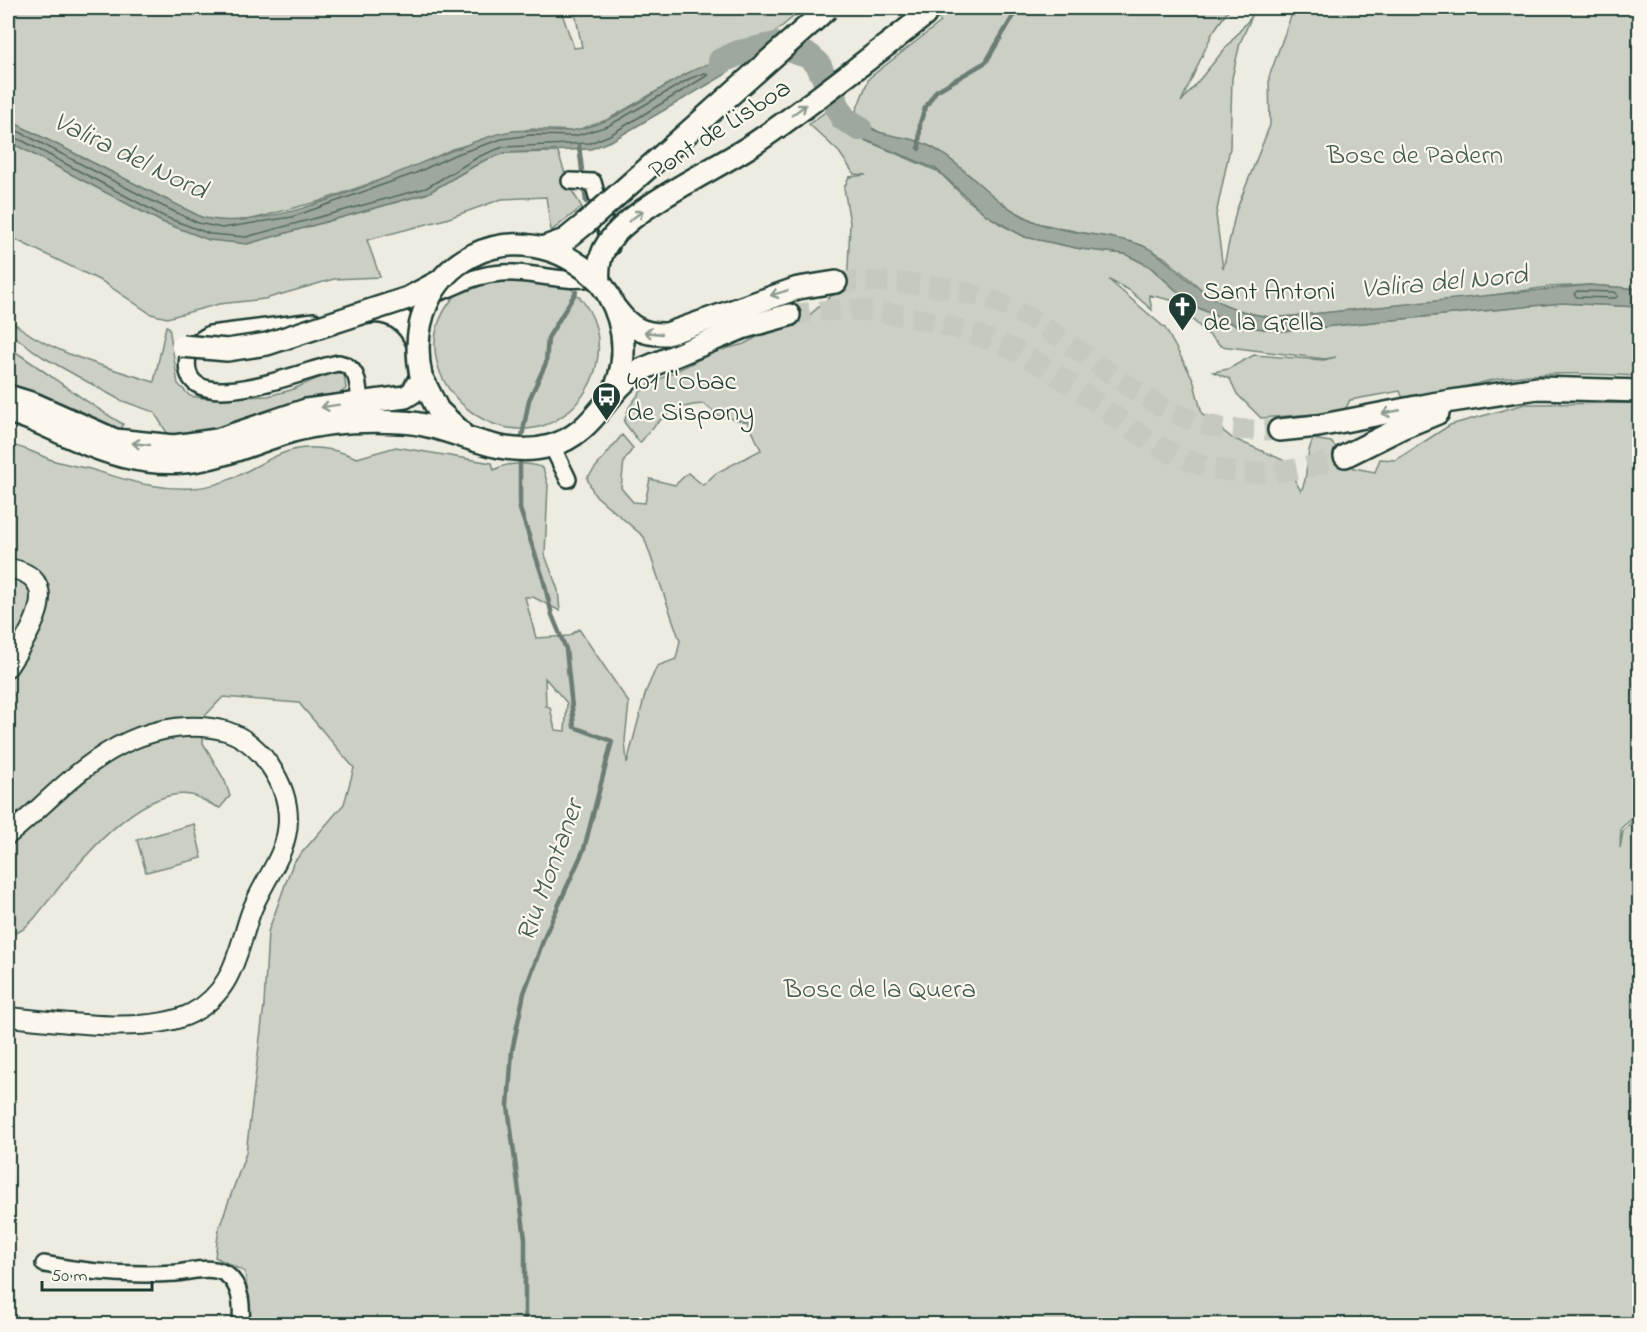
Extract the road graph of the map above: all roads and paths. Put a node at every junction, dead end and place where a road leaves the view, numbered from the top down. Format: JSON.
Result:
{"nodes":[{"id":1,"x":828,"y":8,"type":"edge"},
{"id":2,"x":925,"y":15,"type":"dead end"},
{"id":3,"x":570,"y":181,"type":"dead end"},
{"id":4,"x":545,"y":247,"type":"junction"},
{"id":5,"x":442,"y":279,"type":"junction"},
{"id":6,"x":599,"y":281,"type":"junction"},
{"id":7,"x":836,"y":282,"type":"tunnel mouth"},
{"id":8,"x":616,"y":309,"type":"junction"},
{"id":9,"x":357,"y":314,"type":"junction"},
{"id":10,"x":789,"y":315,"type":"tunnel mouth"},
{"id":11,"x":417,"y":342,"type":"junction"},
{"id":12,"x":182,"y":346,"type":"dead end"},
{"id":13,"x":421,"y":376,"type":"junction"},
{"id":14,"x":1640,"y":391,"type":"edge"},
{"id":15,"x":8,"y":396,"type":"edge"},
{"id":16,"x":609,"y":399,"type":"junction"},
{"id":17,"x":1469,"y":399,"type":"junction"},
{"id":18,"x":360,"y":402,"type":"junction"},
{"id":19,"x":8,"y":412,"type":"edge"},
{"id":20,"x":1279,"y":430,"type":"tunnel mouth"},
{"id":21,"x":468,"y":437,"type":"junction"},
{"id":22,"x":552,"y":446,"type":"junction"},
{"id":23,"x":1345,"y":456,"type":"tunnel mouth"},
{"id":24,"x":568,"y":479,"type":"dead end"},
{"id":25,"x":8,"y":568,"type":"edge"},
{"id":26,"x":8,"y":667,"type":"edge"},
{"id":27,"x":8,"y":835,"type":"edge"},
{"id":28,"x":8,"y":1017,"type":"edge"},
{"id":29,"x":44,"y":1264,"type":"dead end"},
{"id":30,"x":242,"y":1324,"type":"edge"}],
"edges":[{"from":1,"to":4,"type":"highway","name":"Pont de Lisboa","bridge":true},
{"from":6,"to":2,"type":"highway","name":"Pont de Lisboa","one_way":true,"bridge":true},
{"from":3,"to":18,"type":"street"},
{"from":4,"to":5,"type":"highway","bridge":true},
{"from":4,"to":6,"type":"highway","bridge":true},
{"from":5,"to":9,"type":"highway","bridge":true},
{"from":5,"to":11,"type":"highway","bridge":true},
{"from":6,"to":8,"type":"highway"},
{"from":7,"to":8,"type":"highway","one_way":true},
{"from":8,"to":16,"type":"highway"},
{"from":9,"to":11,"type":"highway","bridge":true},
{"from":9,"to":12,"type":"highway","bridge":true},
{"from":10,"to":16,"type":"highway"},
{"from":11,"to":13,"type":"highway","bridge":true},
{"from":13,"to":18,"type":"highway"},
{"from":13,"to":21,"type":"highway"},
{"from":14,"to":17,"type":"highway"},
{"from":18,"to":15,"type":"highway","one_way":true},
{"from":16,"to":22,"type":"highway"},
{"from":17,"to":20,"type":"highway","one_way":true},
{"from":17,"to":23,"type":"highway"},
{"from":19,"to":21,"type":"highway"},
{"from":21,"to":22,"type":"highway"},
{"from":22,"to":24,"type":"street"},
{"from":25,"to":26,"type":"main road"},
{"from":27,"to":28,"type":"main road"},
{"from":29,"to":30,"type":"street"}]}
